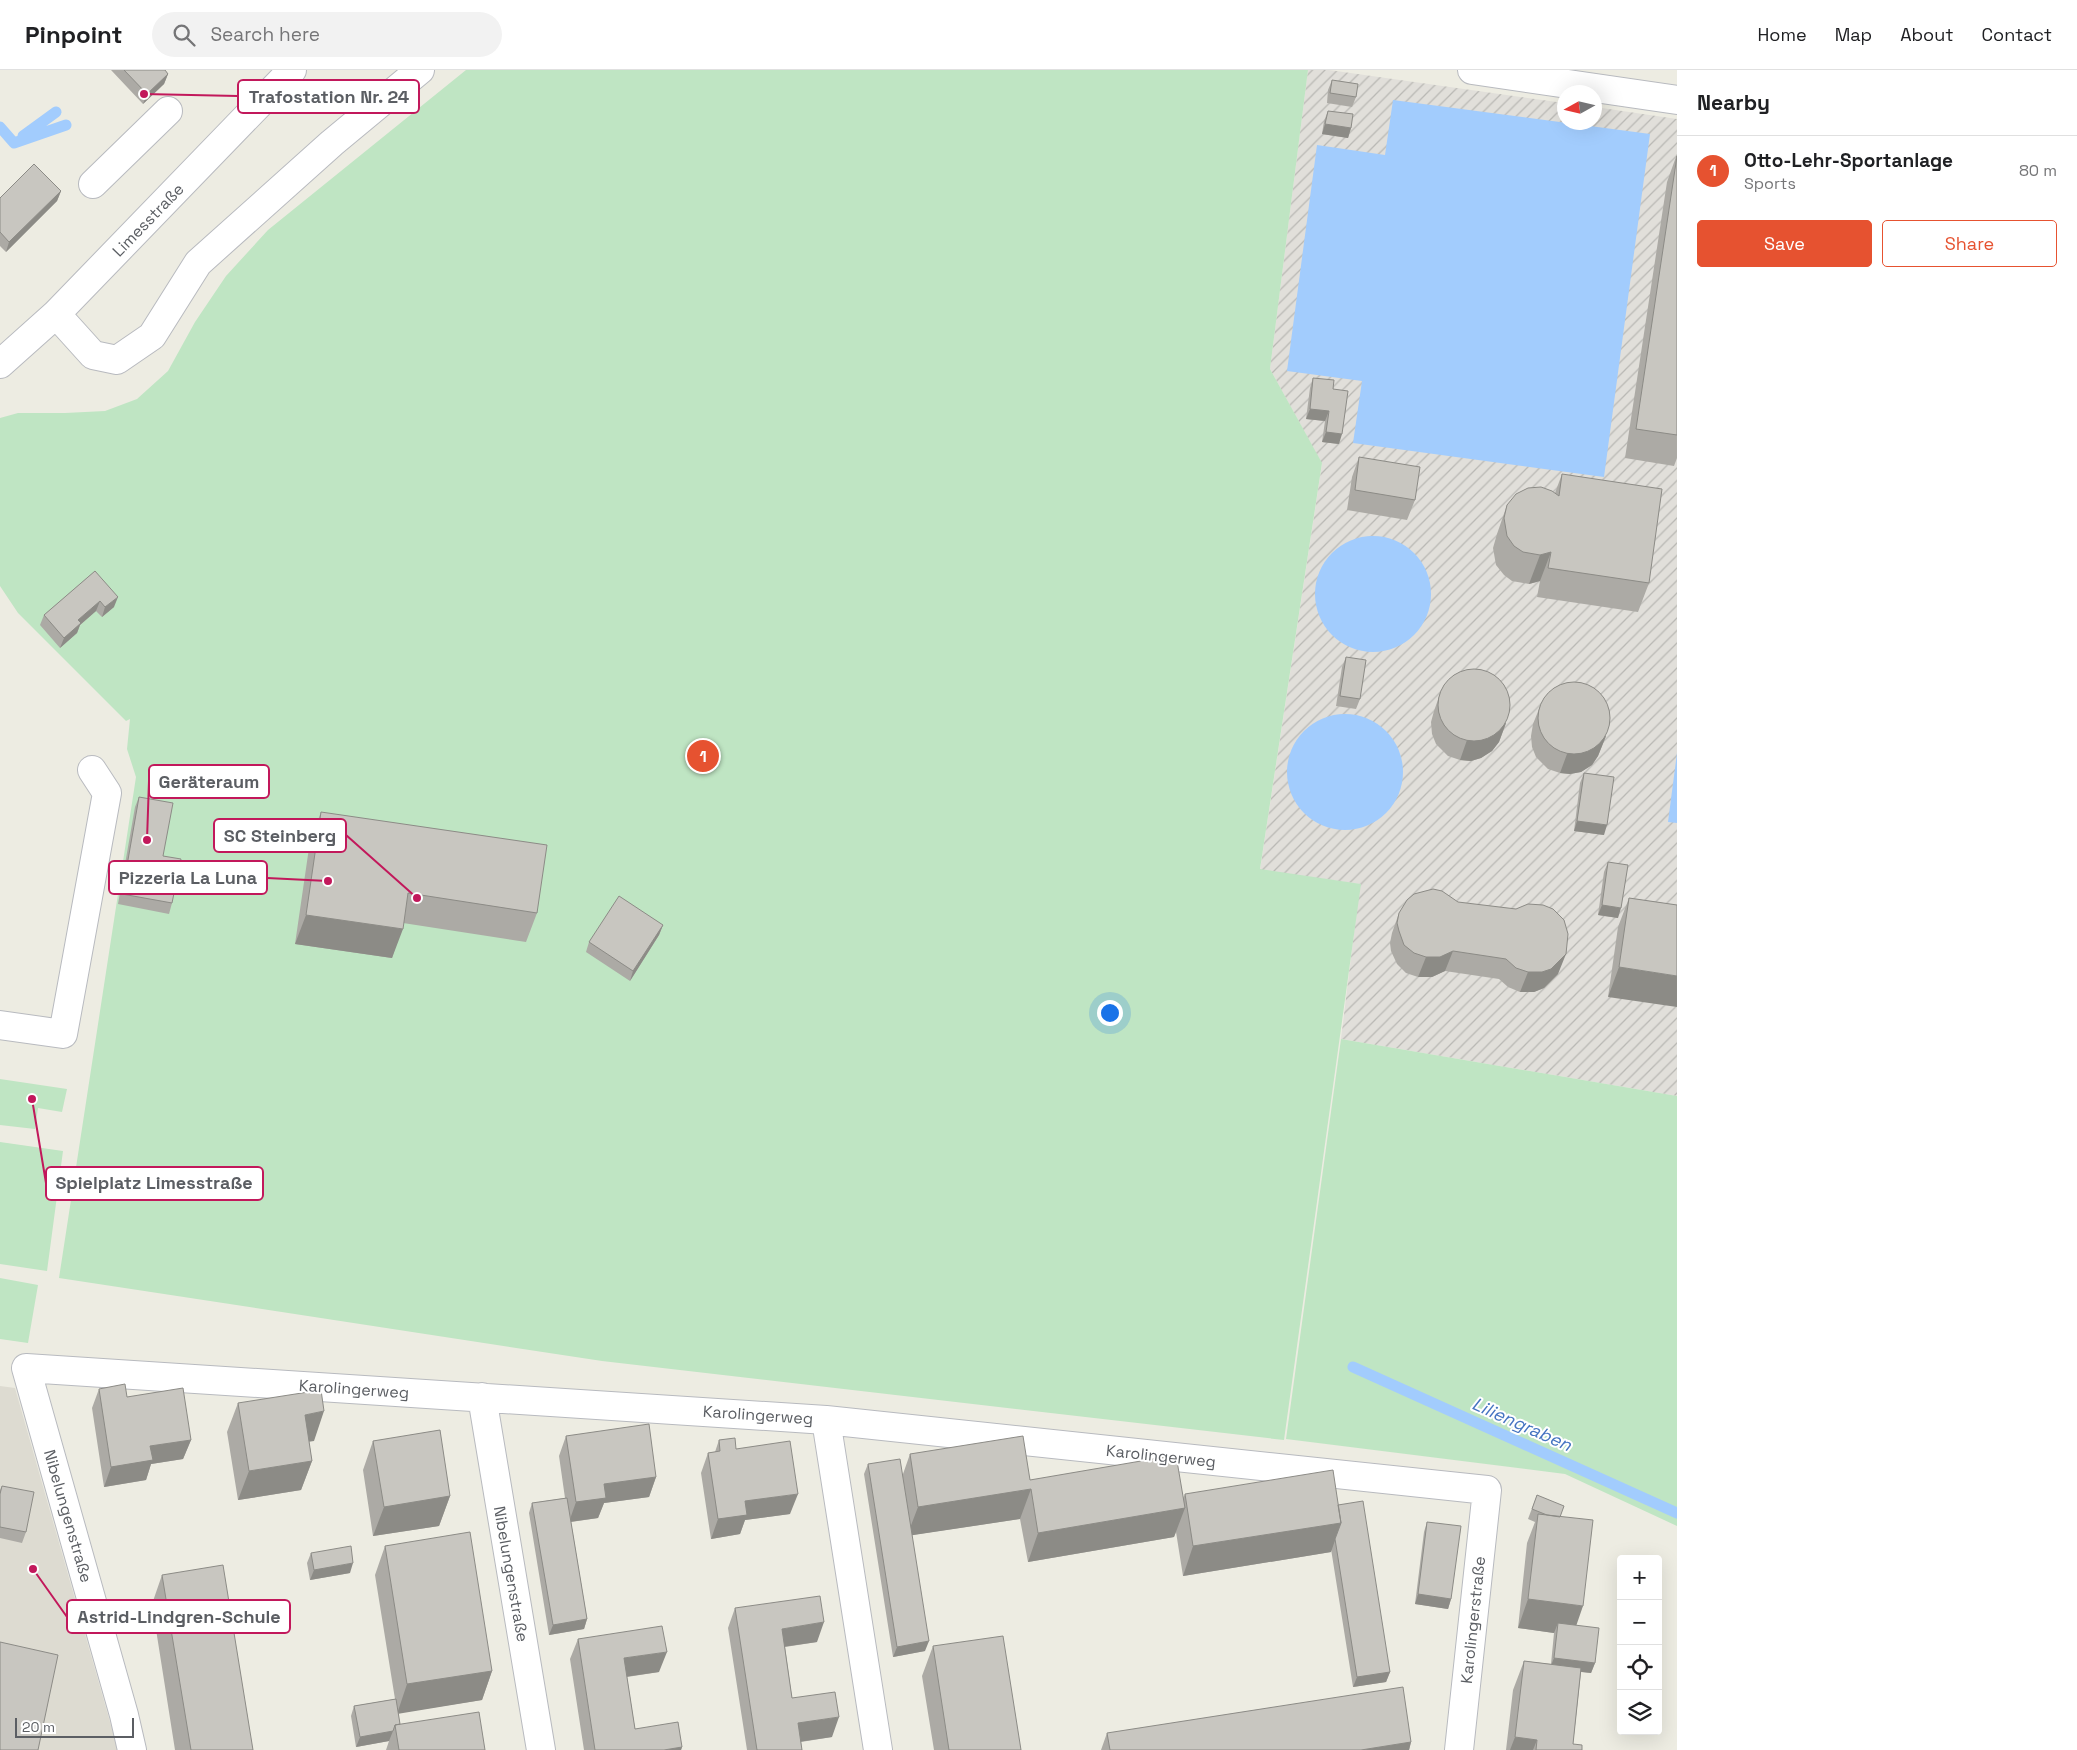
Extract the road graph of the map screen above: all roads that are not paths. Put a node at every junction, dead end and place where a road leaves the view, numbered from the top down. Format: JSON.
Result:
{"nodes":[{"id":1,"x":292,"y":70,"type":"edge"},
{"id":2,"x":420,"y":70,"type":"edge"},
{"id":3,"x":1472,"y":70,"type":"edge"},
{"id":4,"x":1677,"y":100,"type":"edge"},
{"id":5,"x":168,"y":111,"type":"dead end"},
{"id":6,"x":93,"y":184,"type":"dead end"},
{"id":7,"x":56,"y":314,"type":"junction"},
{"id":8,"x":0,"y":364,"type":"edge"},
{"id":9,"x":92,"y":770,"type":"dead end"},
{"id":10,"x":0,"y":1025,"type":"edge"},
{"id":11,"x":26,"y":1368,"type":"joint"},
{"id":12,"x":482,"y":1397,"type":"junction"},
{"id":13,"x":826,"y":1420,"type":"junction"},
{"id":14,"x":1487,"y":1490,"type":"joint"},
{"id":15,"x":132,"y":1750,"type":"edge"},
{"id":16,"x":541,"y":1750,"type":"edge"},
{"id":17,"x":878,"y":1750,"type":"edge"},
{"id":18,"x":1459,"y":1750,"type":"edge"}],
"edges":[{"from":1,"to":7,"type":"street","name":"Limesstraße"},
{"from":2,"to":7,"type":"street"},
{"from":3,"to":4,"type":"street"},
{"from":5,"to":6,"type":"street"},
{"from":7,"to":8,"type":"street","name":"Limesstraße"},
{"from":9,"to":10,"type":"street"},
{"from":11,"to":12,"type":"street","name":"Karolingerweg"},
{"from":11,"to":15,"type":"street","name":"Nibelungenstraße"},
{"from":12,"to":13,"type":"street","name":"Karolingerweg"},
{"from":12,"to":16,"type":"street","name":"Nibelungenstraße"},
{"from":13,"to":14,"type":"street","name":"Karolingerweg"},
{"from":13,"to":17,"type":"street"},
{"from":14,"to":18,"type":"street","name":"Karolingerstraße"}]}
